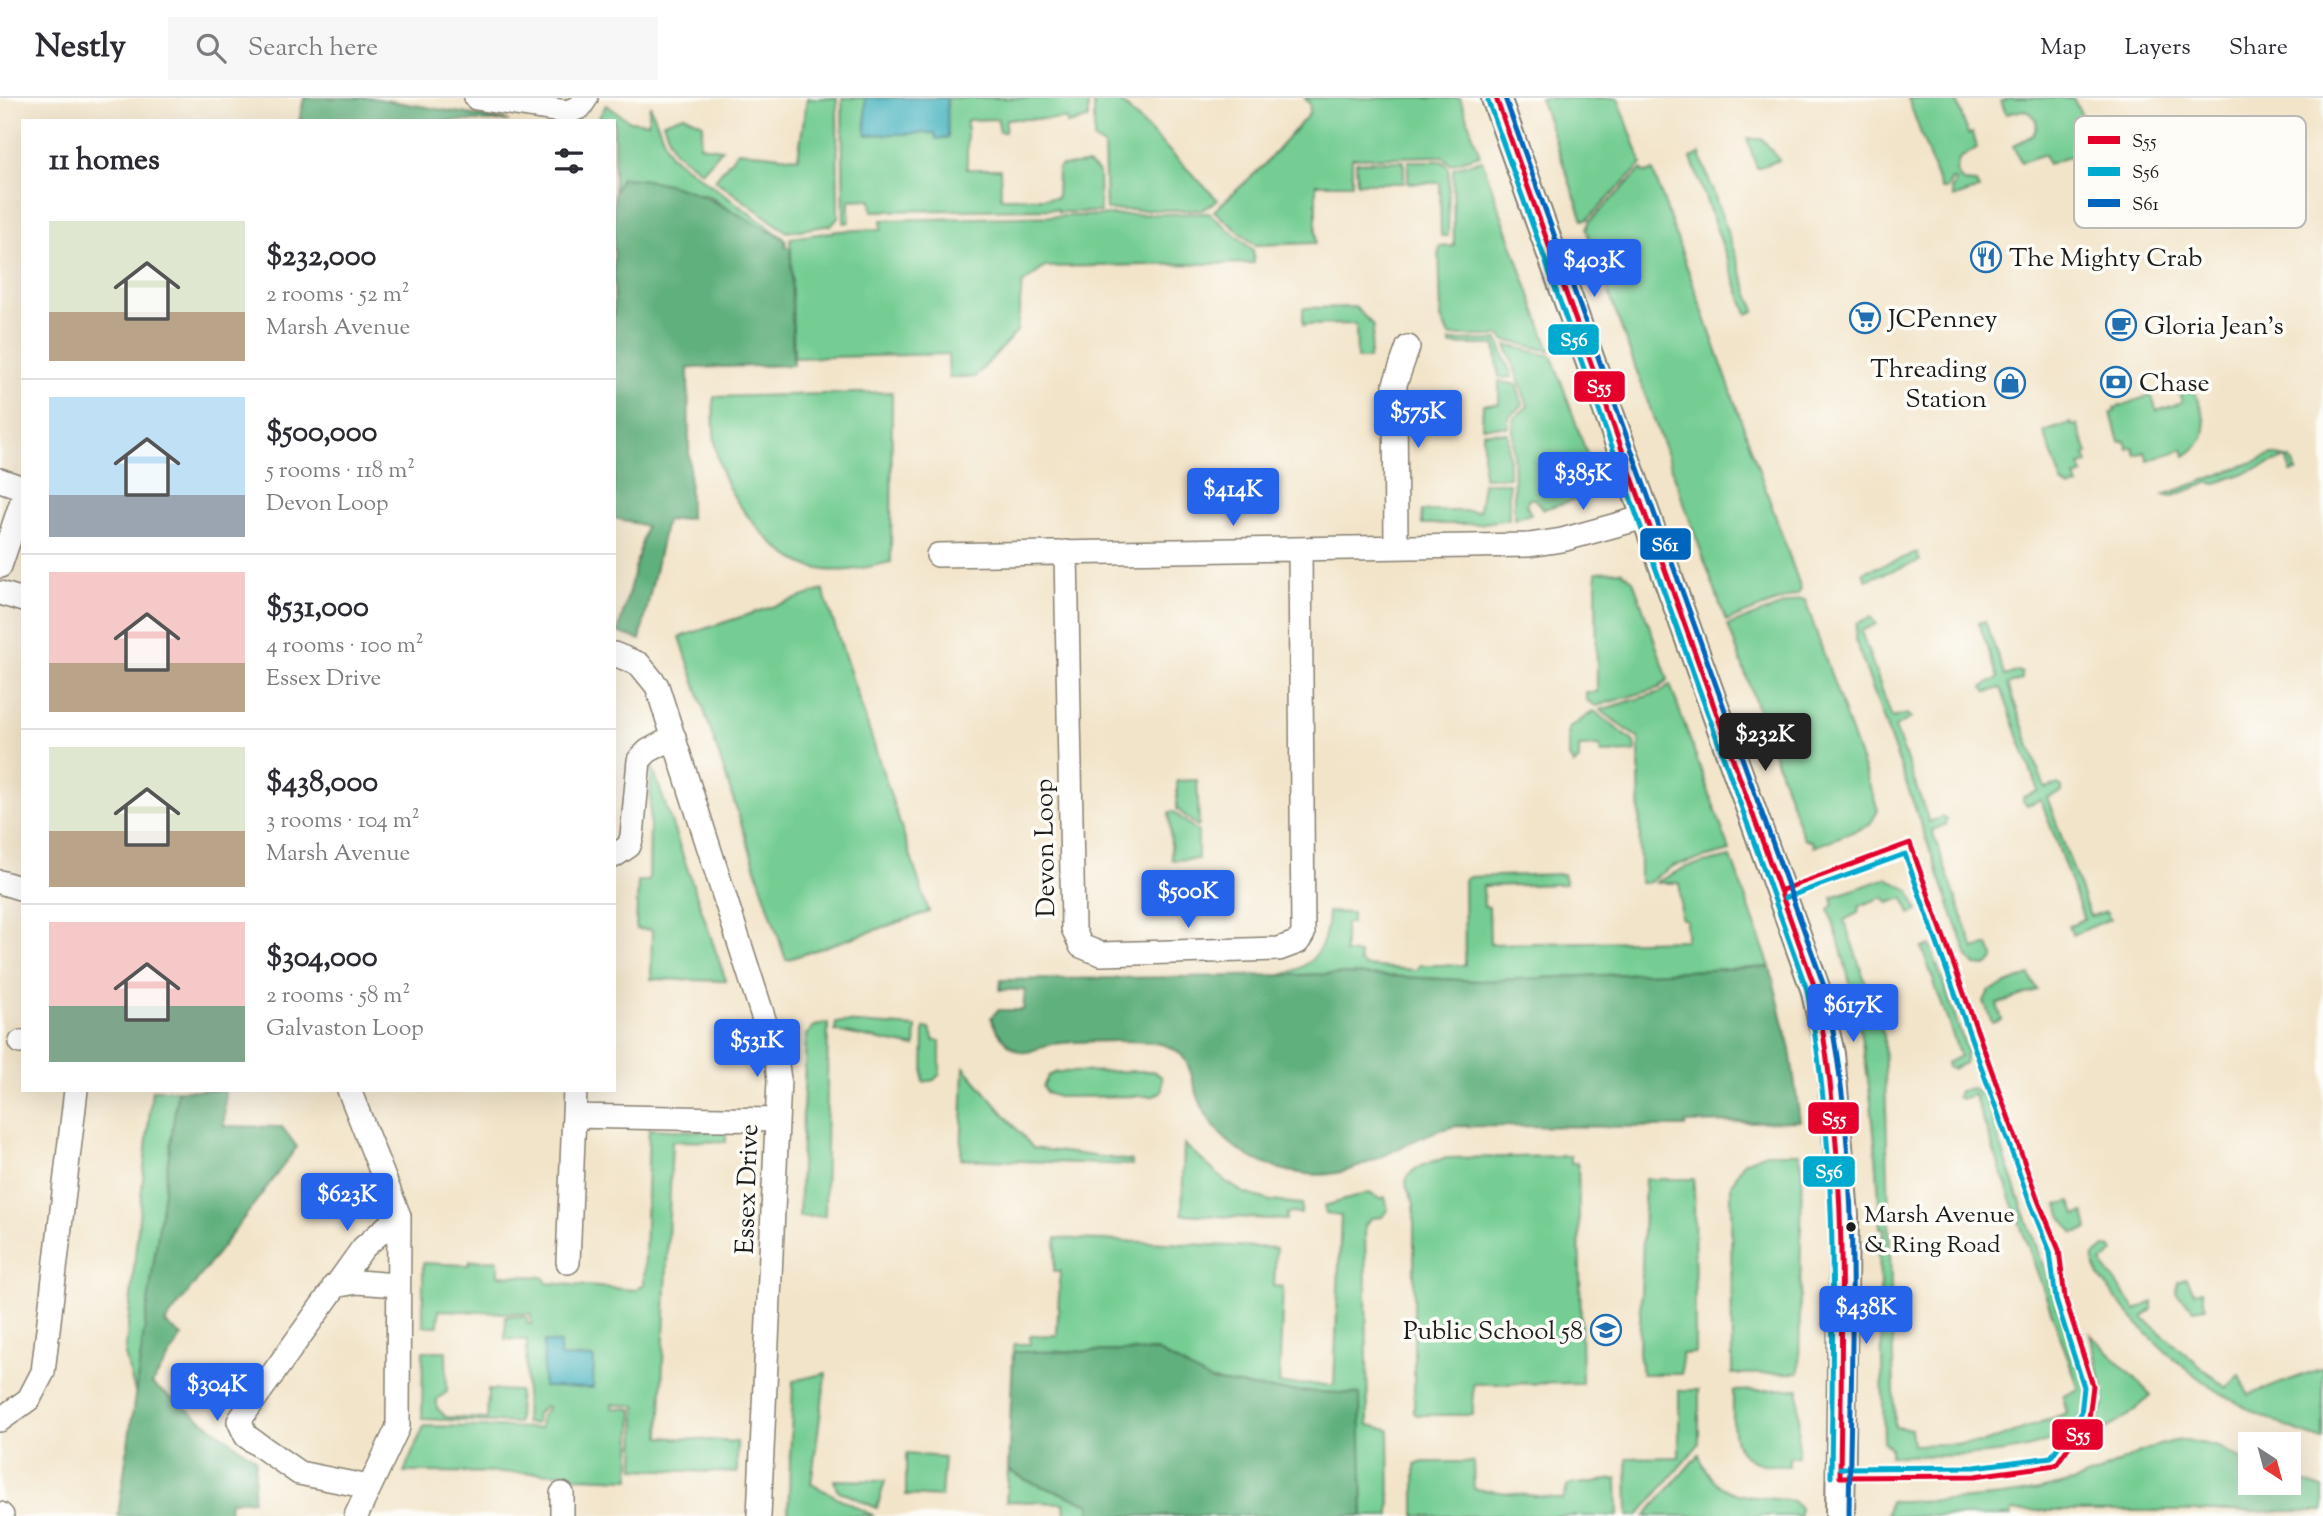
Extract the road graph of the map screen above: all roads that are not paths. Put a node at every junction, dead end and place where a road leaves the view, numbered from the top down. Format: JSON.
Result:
{"nodes":[{"id":1,"x":476,"y":98,"type":"edge"},
{"id":2,"x":586,"y":98,"type":"edge"},
{"id":3,"x":1496,"y":98,"type":"edge"},
{"id":4,"x":1408,"y":347,"type":"dead end"},
{"id":5,"x":0,"y":480,"type":"edge"},
{"id":6,"x":21,"y":487,"type":"edge"},
{"id":7,"x":21,"y":504,"type":"edge"},
{"id":8,"x":1645,"y":517,"type":"junction"},
{"id":9,"x":1396,"y":547,"type":"junction"},
{"id":10,"x":1300,"y":549,"type":"junction"},
{"id":11,"x":1066,"y":552,"type":"junction"},
{"id":12,"x":938,"y":555,"type":"dead end"},
{"id":13,"x":0,"y":566,"type":"edge"},
{"id":14,"x":0,"y":593,"type":"edge"},
{"id":15,"x":21,"y":599,"type":"edge"},
{"id":16,"x":616,"y":655,"type":"edge"},
{"id":17,"x":674,"y":737,"type":"junction"},
{"id":18,"x":616,"y":855,"type":"edge"},
{"id":19,"x":0,"y":883,"type":"edge"},
{"id":20,"x":21,"y":888,"type":"edge"},
{"id":21,"x":76,"y":1092,"type":"edge"},
{"id":22,"x":350,"y":1092,"type":"edge"},
{"id":23,"x":575,"y":1092,"type":"edge"},
{"id":24,"x":574,"y":1116,"type":"junction"},
{"id":25,"x":777,"y":1120,"type":"junction"},
{"id":26,"x":399,"y":1216,"type":"junction"},
{"id":27,"x":568,"y":1262,"type":"dead end"},
{"id":28,"x":397,"y":1285,"type":"junction"},
{"id":29,"x":334,"y":1286,"type":"junction"},
{"id":30,"x":0,"y":1420,"type":"edge"},
{"id":31,"x":369,"y":1487,"type":"junction"},
{"id":32,"x":356,"y":1516,"type":"edge"},
{"id":33,"x":759,"y":1516,"type":"edge"},
{"id":34,"x":1840,"y":1516,"type":"edge"}],
"edges":[{"from":1,"to":2,"type":"street"},
{"from":3,"to":8,"type":"street"},
{"from":4,"to":9,"type":"street"},
{"from":5,"to":6,"type":"street"},
{"from":7,"to":13,"type":"street"},
{"from":8,"to":9,"type":"street"},
{"from":8,"to":34,"type":"street"},
{"from":9,"to":10,"type":"street"},
{"from":10,"to":11,"type":"street"},
{"from":10,"to":11,"type":"street","name":"Devon Loop"},
{"from":11,"to":12,"type":"street"},
{"from":14,"to":15,"type":"street"},
{"from":16,"to":17,"type":"street","name":"Essex Drive"},
{"from":17,"to":18,"type":"street"},
{"from":17,"to":25,"type":"street","name":"Essex Drive"},
{"from":19,"to":20,"type":"street"},
{"from":21,"to":30,"type":"street"},
{"from":22,"to":26,"type":"street"},
{"from":23,"to":24,"type":"street"},
{"from":24,"to":25,"type":"street"},
{"from":24,"to":27,"type":"street"},
{"from":25,"to":33,"type":"street","name":"Essex Drive"},
{"from":26,"to":28,"type":"street"},
{"from":26,"to":29,"type":"street"},
{"from":28,"to":29,"type":"street"},
{"from":28,"to":31,"type":"street"},
{"from":29,"to":31,"type":"street"},
{"from":31,"to":32,"type":"street"}]}
